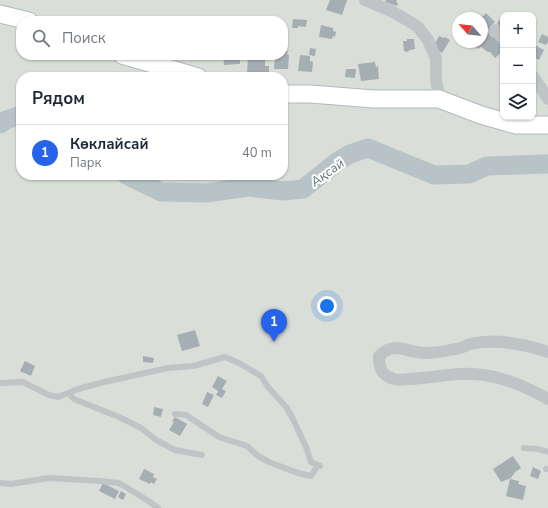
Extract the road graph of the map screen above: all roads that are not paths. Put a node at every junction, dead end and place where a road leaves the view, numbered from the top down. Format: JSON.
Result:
{"nodes":[{"id":1,"x":365,"y":0,"type":"edge"},
{"id":2,"x":0,"y":14,"type":"edge"},
{"id":3,"x":16,"y":18,"type":"edge"},
{"id":4,"x":139,"y":60,"type":"edge"},
{"id":5,"x":181,"y":72,"type":"edge"},
{"id":6,"x":536,"y":81,"type":"edge"},
{"id":7,"x":288,"y":94,"type":"edge"},
{"id":8,"x":439,"y":99,"type":"junction"},
{"id":9,"x":548,"y":99,"type":"edge"},
{"id":10,"x":548,"y":125,"type":"edge"},
{"id":11,"x":548,"y":352,"type":"edge"},
{"id":12,"x":0,"y":383,"type":"edge"},
{"id":13,"x":68,"y":393,"type":"junction"},
{"id":14,"x":548,"y":399,"type":"edge"},
{"id":15,"x":175,"y":414,"type":"dead end"},
{"id":16,"x":524,"y":448,"type":"dead end"},
{"id":17,"x":548,"y":452,"type":"edge"},
{"id":18,"x":202,"y":454,"type":"dead end"},
{"id":19,"x":0,"y":483,"type":"edge"},
{"id":20,"x":158,"y":508,"type":"edge"}],
"edges":[{"from":1,"to":8,"type":"street"},
{"from":2,"to":3,"type":"street"},
{"from":4,"to":5,"type":"street"},
{"from":6,"to":9,"type":"street"},
{"from":7,"to":8,"type":"street"},
{"from":8,"to":10,"type":"street"},
{"from":11,"to":14,"type":"street"},
{"from":12,"to":13,"type":"lane"},
{"from":13,"to":15,"type":"lane"},
{"from":13,"to":18,"type":"lane"},
{"from":16,"to":17,"type":"lane"},
{"from":19,"to":20,"type":"lane"}]}
